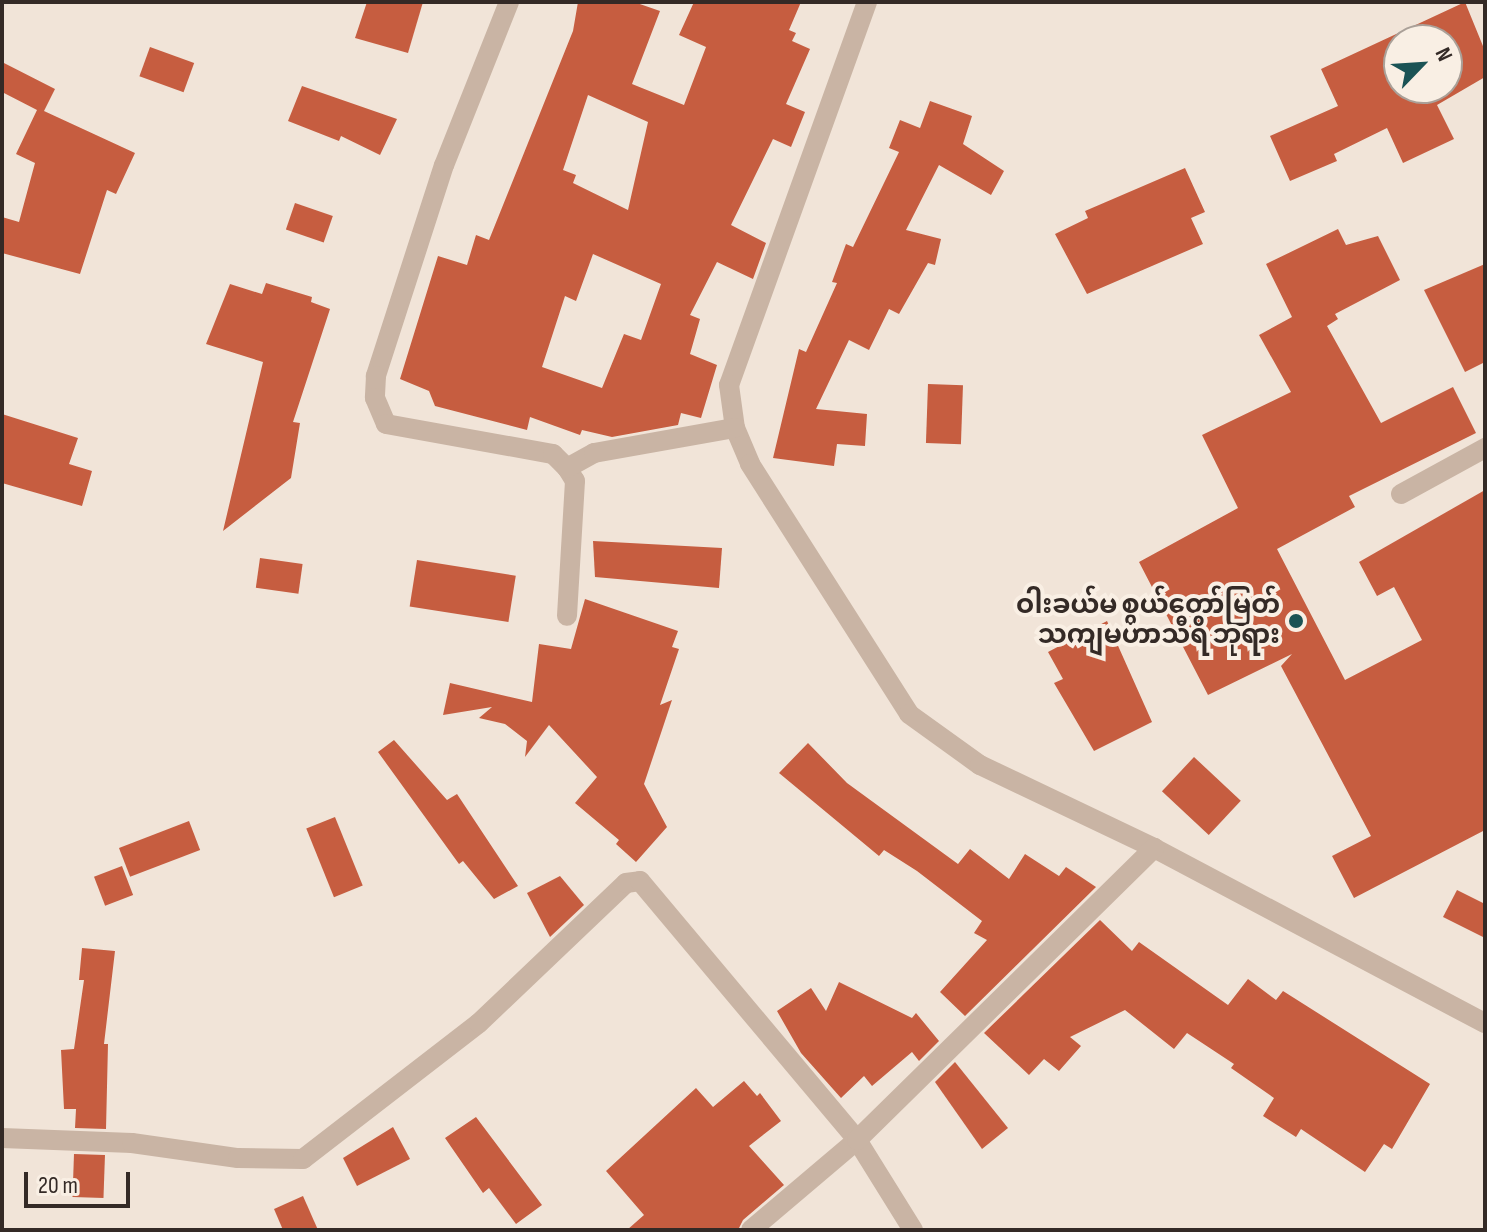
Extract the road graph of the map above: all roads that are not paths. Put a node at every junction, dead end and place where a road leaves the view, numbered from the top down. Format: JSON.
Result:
{"nodes":[{"id":1,"x":509,"y":2,"type":"edge"},
{"id":2,"x":867,"y":2,"type":"edge"},
{"id":3,"x":735,"y":428,"type":"junction"},
{"id":4,"x":1485,"y":448,"type":"edge"},
{"id":5,"x":567,"y":468,"type":"junction"},
{"id":6,"x":1401,"y":494,"type":"dead end"},
{"id":7,"x":567,"y":616,"type":"dead end"},
{"id":8,"x":1154,"y":848,"type":"junction"},
{"id":9,"x":1485,"y":1023,"type":"edge"},
{"id":10,"x":2,"y":1138,"type":"edge"},
{"id":11,"x":857,"y":1140,"type":"junction"},
{"id":12,"x":751,"y":1230,"type":"edge"},
{"id":13,"x":913,"y":1230,"type":"edge"}],
"edges":[{"from":1,"to":5,"type":"street"},
{"from":2,"to":3,"type":"street"},
{"from":3,"to":5,"type":"street"},
{"from":3,"to":8,"type":"street"},
{"from":4,"to":6,"type":"street"},
{"from":5,"to":7,"type":"street"},
{"from":8,"to":9,"type":"street"},
{"from":8,"to":11,"type":"street"},
{"from":10,"to":11,"type":"street"},
{"from":11,"to":12,"type":"street"},
{"from":11,"to":13,"type":"street"}]}
